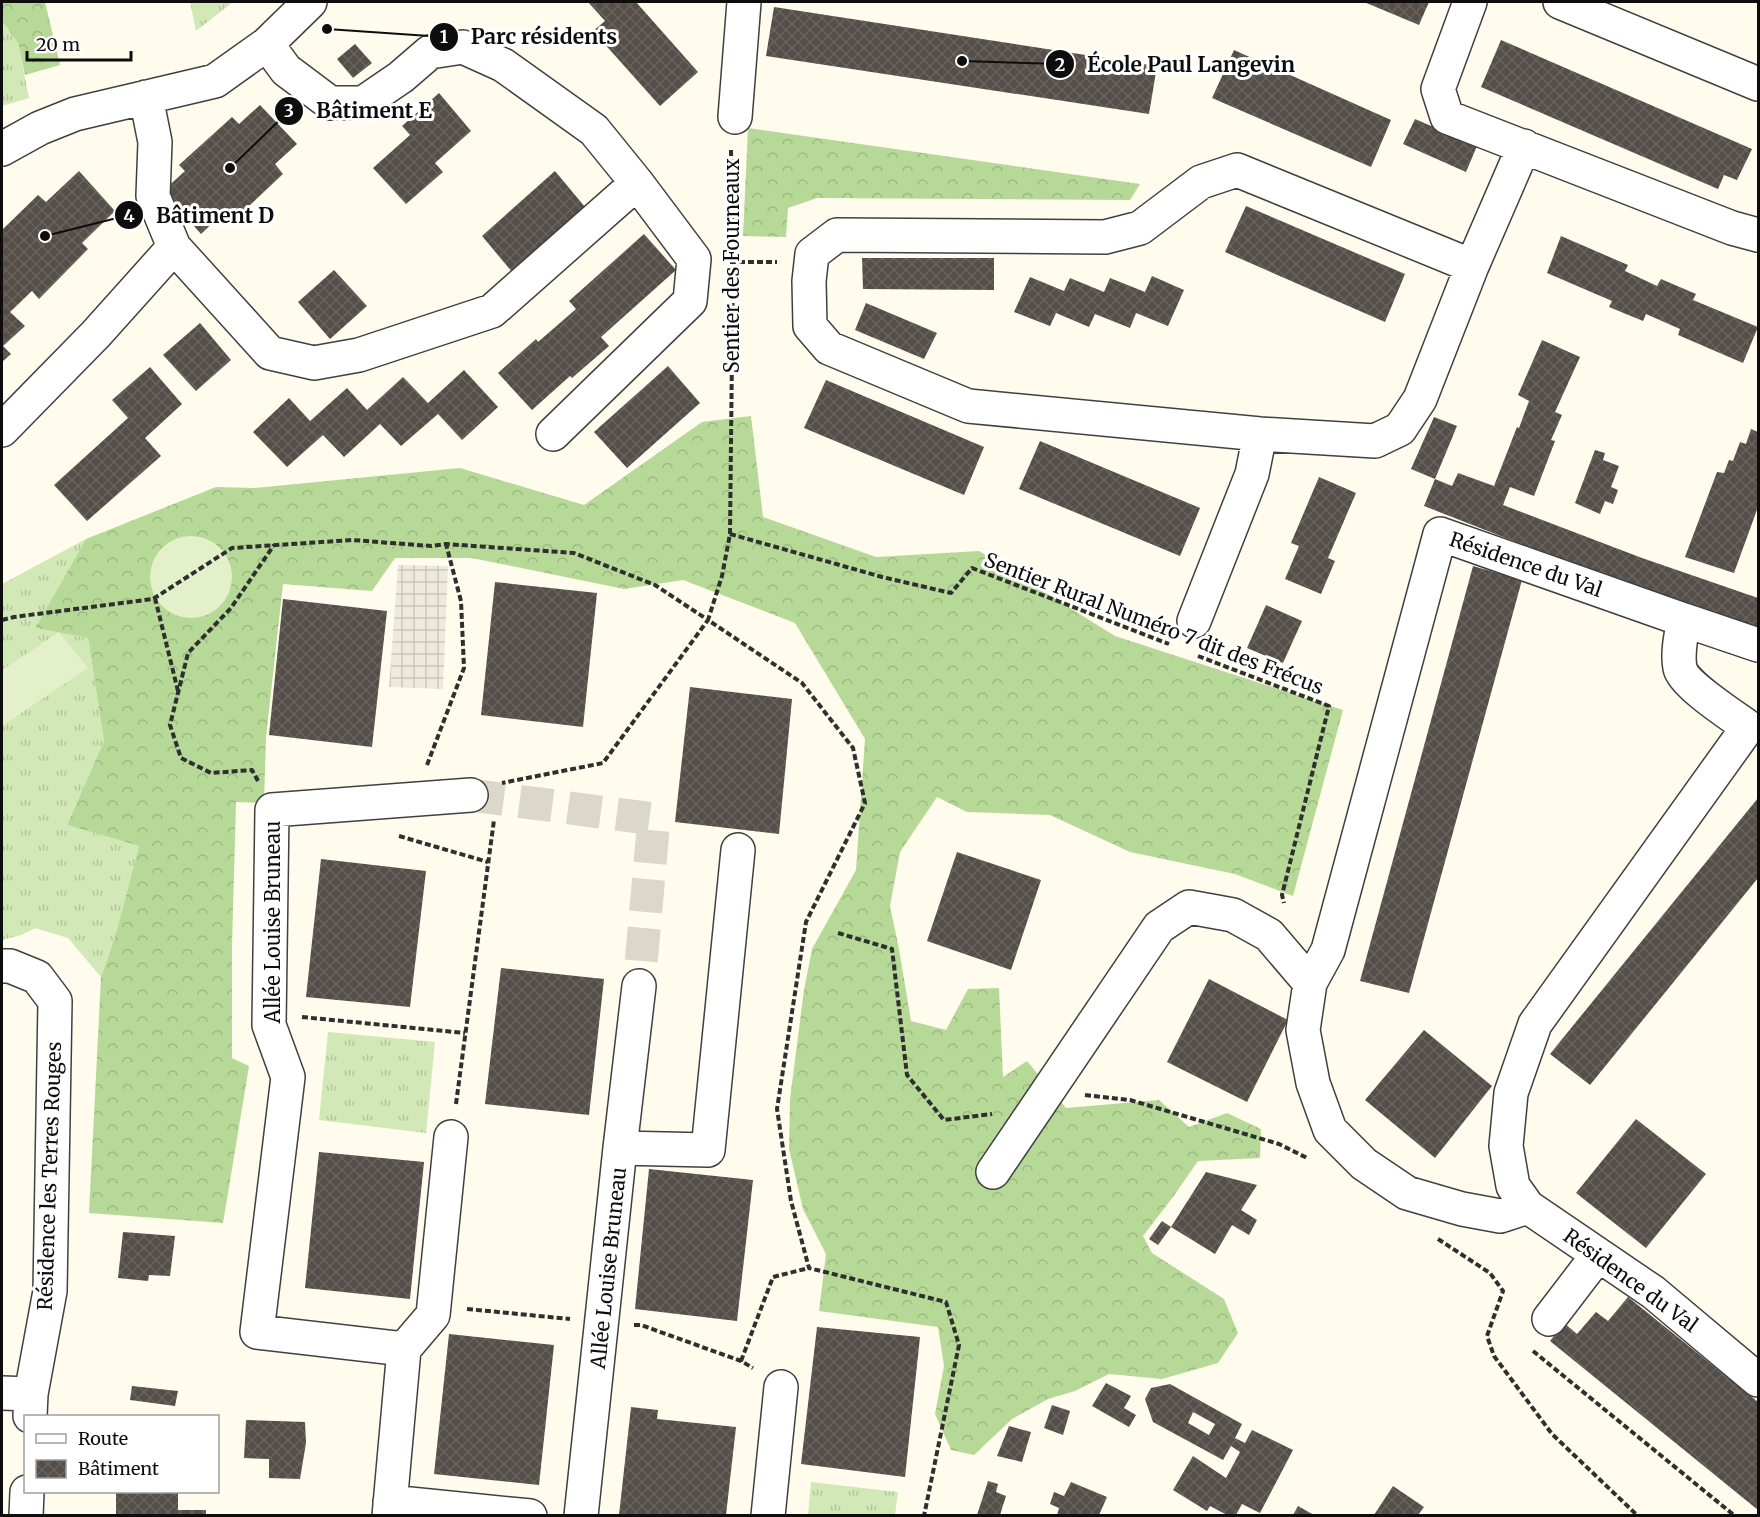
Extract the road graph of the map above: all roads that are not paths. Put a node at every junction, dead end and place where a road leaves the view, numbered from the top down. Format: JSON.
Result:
{"nodes":[{"id":1,"x":310,"y":2,"type":"edge"},
{"id":2,"x":744,"y":2,"type":"edge"},
{"id":3,"x":1470,"y":2,"type":"edge"},
{"id":4,"x":1560,"y":2,"type":"edge"},
{"id":5,"x":267,"y":44,"type":"junction"},
{"id":6,"x":1758,"y":84,"type":"edge"},
{"id":7,"x":146,"y":97,"type":"junction"},
{"id":8,"x":735,"y":117,"type":"road end"},
{"id":9,"x":1524,"y":146,"type":"junction"},
{"id":10,"x":2,"y":149,"type":"edge"},
{"id":11,"x":637,"y":183,"type":"junction"},
{"id":12,"x":1758,"y":235,"type":"edge"},
{"id":13,"x":174,"y":247,"type":"junction"},
{"id":14,"x":1472,"y":266,"type":"junction"},
{"id":15,"x":2,"y":430,"type":"edge"},
{"id":16,"x":553,"y":434,"type":"dead end"},
{"id":17,"x":1260,"y":434,"type":"junction"},
{"id":18,"x":1684,"y":620,"type":"junction"},
{"id":19,"x":1194,"y":621,"type":"dead end"},
{"id":20,"x":1758,"y":645,"type":"edge"},
{"id":21,"x":488,"y":798,"type":"tunnel mouth"},
{"id":22,"x":738,"y":850,"type":"dead end"},
{"id":23,"x":2,"y":966,"type":"edge"},
{"id":24,"x":1310,"y":983,"type":"junction"},
{"id":25,"x":639,"y":986,"type":"tunnel mouth"},
{"id":26,"x":451,"y":1137,"type":"road end"},
{"id":27,"x":620,"y":1148,"type":"junction"},
{"id":28,"x":993,"y":1172,"type":"dead end"},
{"id":29,"x":1528,"y":1207,"type":"junction"},
{"id":30,"x":1598,"y":1255,"type":"junction"},
{"id":31,"x":1549,"y":1319,"type":"road end"},
{"id":32,"x":404,"y":1350,"type":"junction"},
{"id":33,"x":1758,"y":1380,"type":"edge"},
{"id":34,"x":781,"y":1387,"type":"road end"},
{"id":35,"x":21,"y":1401,"type":"edge"},
{"id":36,"x":27,"y":1493,"type":"edge"},
{"id":37,"x":389,"y":1509,"type":"edge"},
{"id":38,"x":26,"y":1515,"type":"edge"},
{"id":39,"x":530,"y":1515,"type":"edge"},
{"id":40,"x":581,"y":1515,"type":"edge"},
{"id":41,"x":768,"y":1515,"type":"edge"}],
"edges":[{"from":1,"to":5,"type":"street"},
{"from":2,"to":8,"type":"street"},
{"from":3,"to":9,"type":"street"},
{"from":4,"to":6,"type":"street"},
{"from":5,"to":7,"type":"street"},
{"from":5,"to":11,"type":"street"},
{"from":7,"to":10,"type":"street"},
{"from":7,"to":13,"type":"street"},
{"from":9,"to":12,"type":"street"},
{"from":9,"to":14,"type":"street"},
{"from":11,"to":13,"type":"street"},
{"from":11,"to":16,"type":"street"},
{"from":13,"to":15,"type":"street"},
{"from":14,"to":17,"type":"street"},
{"from":14,"to":17,"type":"street"},
{"from":17,"to":19,"type":"street"},
{"from":18,"to":20,"type":"street"},
{"from":18,"to":24,"type":"street","name":"Résidence du Val"},
{"from":18,"to":29,"type":"street","name":"Résidence du Val"},
{"from":21,"to":32,"type":"street","name":"Allée Louise Bruneau"},
{"from":22,"to":27,"type":"street"},
{"from":23,"to":35,"type":"street","name":"Résidence les Terres Rouges"},
{"from":24,"to":28,"type":"street"},
{"from":24,"to":29,"type":"street","name":"Résidence du Val"},
{"from":25,"to":27,"type":"street","name":"Allée Louise Bruneau"},
{"from":26,"to":32,"type":"street"},
{"from":27,"to":40,"type":"street","name":"Allée Louise Bruneau"},
{"from":29,"to":30,"type":"street","name":"Résidence du Val"},
{"from":30,"to":31,"type":"street"},
{"from":30,"to":33,"type":"street","name":"Résidence du Val"},
{"from":32,"to":37,"type":"street"},
{"from":34,"to":41,"type":"street"},
{"from":36,"to":38,"type":"street"},
{"from":37,"to":39,"type":"street"}]}
